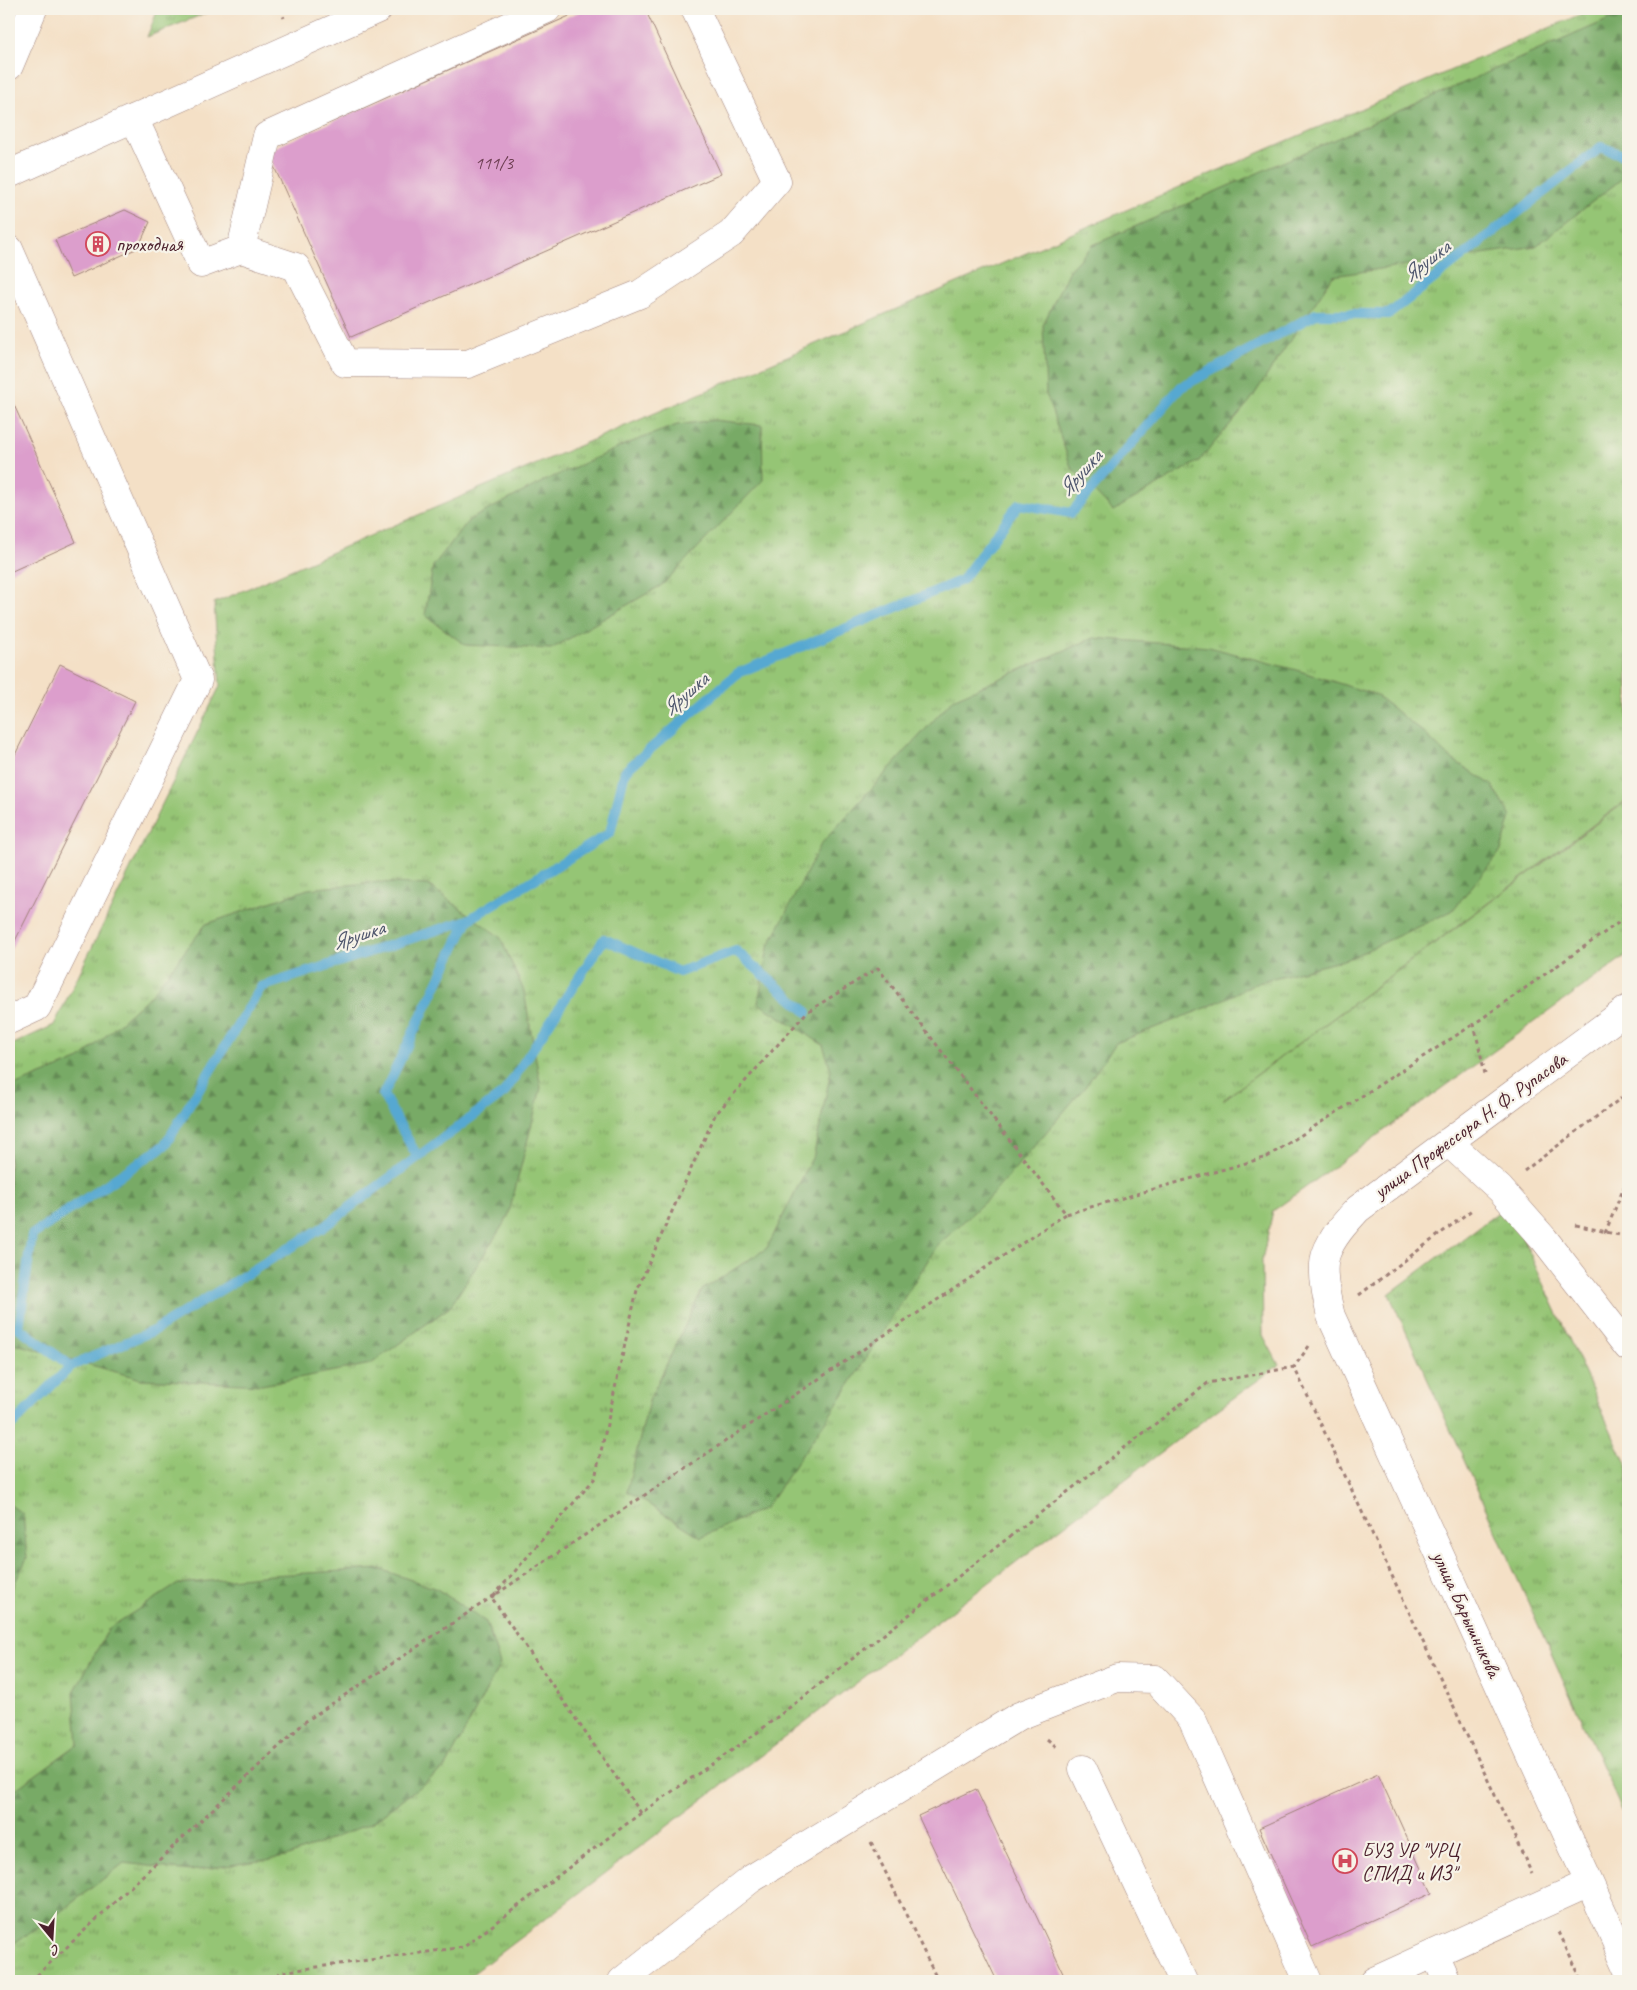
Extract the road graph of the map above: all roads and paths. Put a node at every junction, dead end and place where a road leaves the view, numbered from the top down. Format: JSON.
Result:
{"nodes":[{"id":1,"x":33,"y":9,"type":"edge"},
{"id":2,"x":378,"y":9,"type":"edge"},
{"id":3,"x":547,"y":9,"type":"edge"},
{"id":4,"x":695,"y":9,"type":"edge"},
{"id":5,"x":9,"y":66,"type":"edge"},
{"id":6,"x":134,"y":118,"type":"junction"},
{"id":7,"x":9,"y":174,"type":"edge"},
{"id":8,"x":9,"y":249,"type":"edge"},
{"id":9,"x":241,"y":249,"type":"junction"},
{"id":10,"x":1628,"y":916,"type":"edge"},
{"id":11,"x":1628,"y":1009,"type":"edge"},
{"id":12,"x":9,"y":1020,"type":"edge"},
{"id":13,"x":1474,"y":1024,"type":"junction"},
{"id":14,"x":1493,"y":1109,"type":"junction"},
{"id":15,"x":1448,"y":1142,"type":"junction"},
{"id":16,"x":1628,"y":1178,"type":"edge"},
{"id":17,"x":1066,"y":1214,"type":"junction"},
{"id":18,"x":1605,"y":1233,"type":"dead end"},
{"id":19,"x":1326,"y":1255,"type":"joint"},
{"id":20,"x":1331,"y":1316,"type":"junction"},
{"id":21,"x":1628,"y":1347,"type":"edge"},
{"id":22,"x":1294,"y":1367,"type":"junction"},
{"id":23,"x":492,"y":1598,"type":"junction"},
{"id":24,"x":1019,"y":1716,"type":"junction"},
{"id":25,"x":1083,"y":1769,"type":"joint"},
{"id":26,"x":641,"y":1813,"type":"junction"},
{"id":27,"x":857,"y":1815,"type":"junction"},
{"id":28,"x":1590,"y":1883,"type":"junction"},
{"id":29,"x":1546,"y":1903,"type":"junction"},
{"id":30,"x":1435,"y":1954,"type":"junction"},
{"id":31,"x":1628,"y":1968,"type":"edge"},
{"id":32,"x":31,"y":1981,"type":"edge"},
{"id":33,"x":271,"y":1981,"type":"edge"},
{"id":34,"x":622,"y":1981,"type":"edge"},
{"id":35,"x":938,"y":1981,"type":"edge"},
{"id":36,"x":1183,"y":1981,"type":"edge"},
{"id":37,"x":1308,"y":1981,"type":"edge"},
{"id":38,"x":1374,"y":1981,"type":"edge"},
{"id":39,"x":1447,"y":1981,"type":"edge"},
{"id":40,"x":1582,"y":1981,"type":"edge"}],
"edges":[{"from":1,"to":5,"type":"street"},
{"from":2,"to":6,"type":"street"},
{"from":3,"to":9,"type":"street"},
{"from":4,"to":9,"type":"street"},
{"from":6,"to":7,"type":"street"},
{"from":6,"to":9,"type":"street"},
{"from":8,"to":12,"type":"street"},
{"from":10,"to":13,"type":"path"},
{"from":11,"to":14,"type":"street","name":"улица Профессора Н. Ф. Рупасова"},
{"from":13,"to":14,"type":"path"},
{"from":13,"to":17,"type":"path"},
{"from":14,"to":15,"type":"street","name":"улица Профессора Н. Ф. Рупасова"},
{"from":15,"to":19,"type":"street","name":"улица Профессора Н. Ф. Рупасова"},
{"from":15,"to":21,"type":"street"},
{"from":16,"to":18,"type":"path"},
{"from":17,"to":23,"type":"path"},
{"from":17,"to":23,"type":"path"},
{"from":19,"to":20,"type":"street","name":"улица Барышникова"},
{"from":20,"to":22,"type":"path"},
{"from":20,"to":28,"type":"street","name":"улица Барышникова"},
{"from":22,"to":26,"type":"path"},
{"from":22,"to":29,"type":"path"},
{"from":23,"to":26,"type":"path"},
{"from":23,"to":32,"type":"path"},
{"from":24,"to":25,"type":"path"},
{"from":24,"to":27,"type":"street"},
{"from":24,"to":37,"type":"street"},
{"from":25,"to":36,"type":"street"},
{"from":26,"to":33,"type":"path"},
{"from":27,"to":34,"type":"street"},
{"from":27,"to":35,"type":"path"},
{"from":28,"to":29,"type":"street"},
{"from":28,"to":31,"type":"street","name":"улица Барышникова"},
{"from":29,"to":30,"type":"street"},
{"from":29,"to":40,"type":"path"},
{"from":30,"to":38,"type":"street"},
{"from":30,"to":39,"type":"street"}]}
